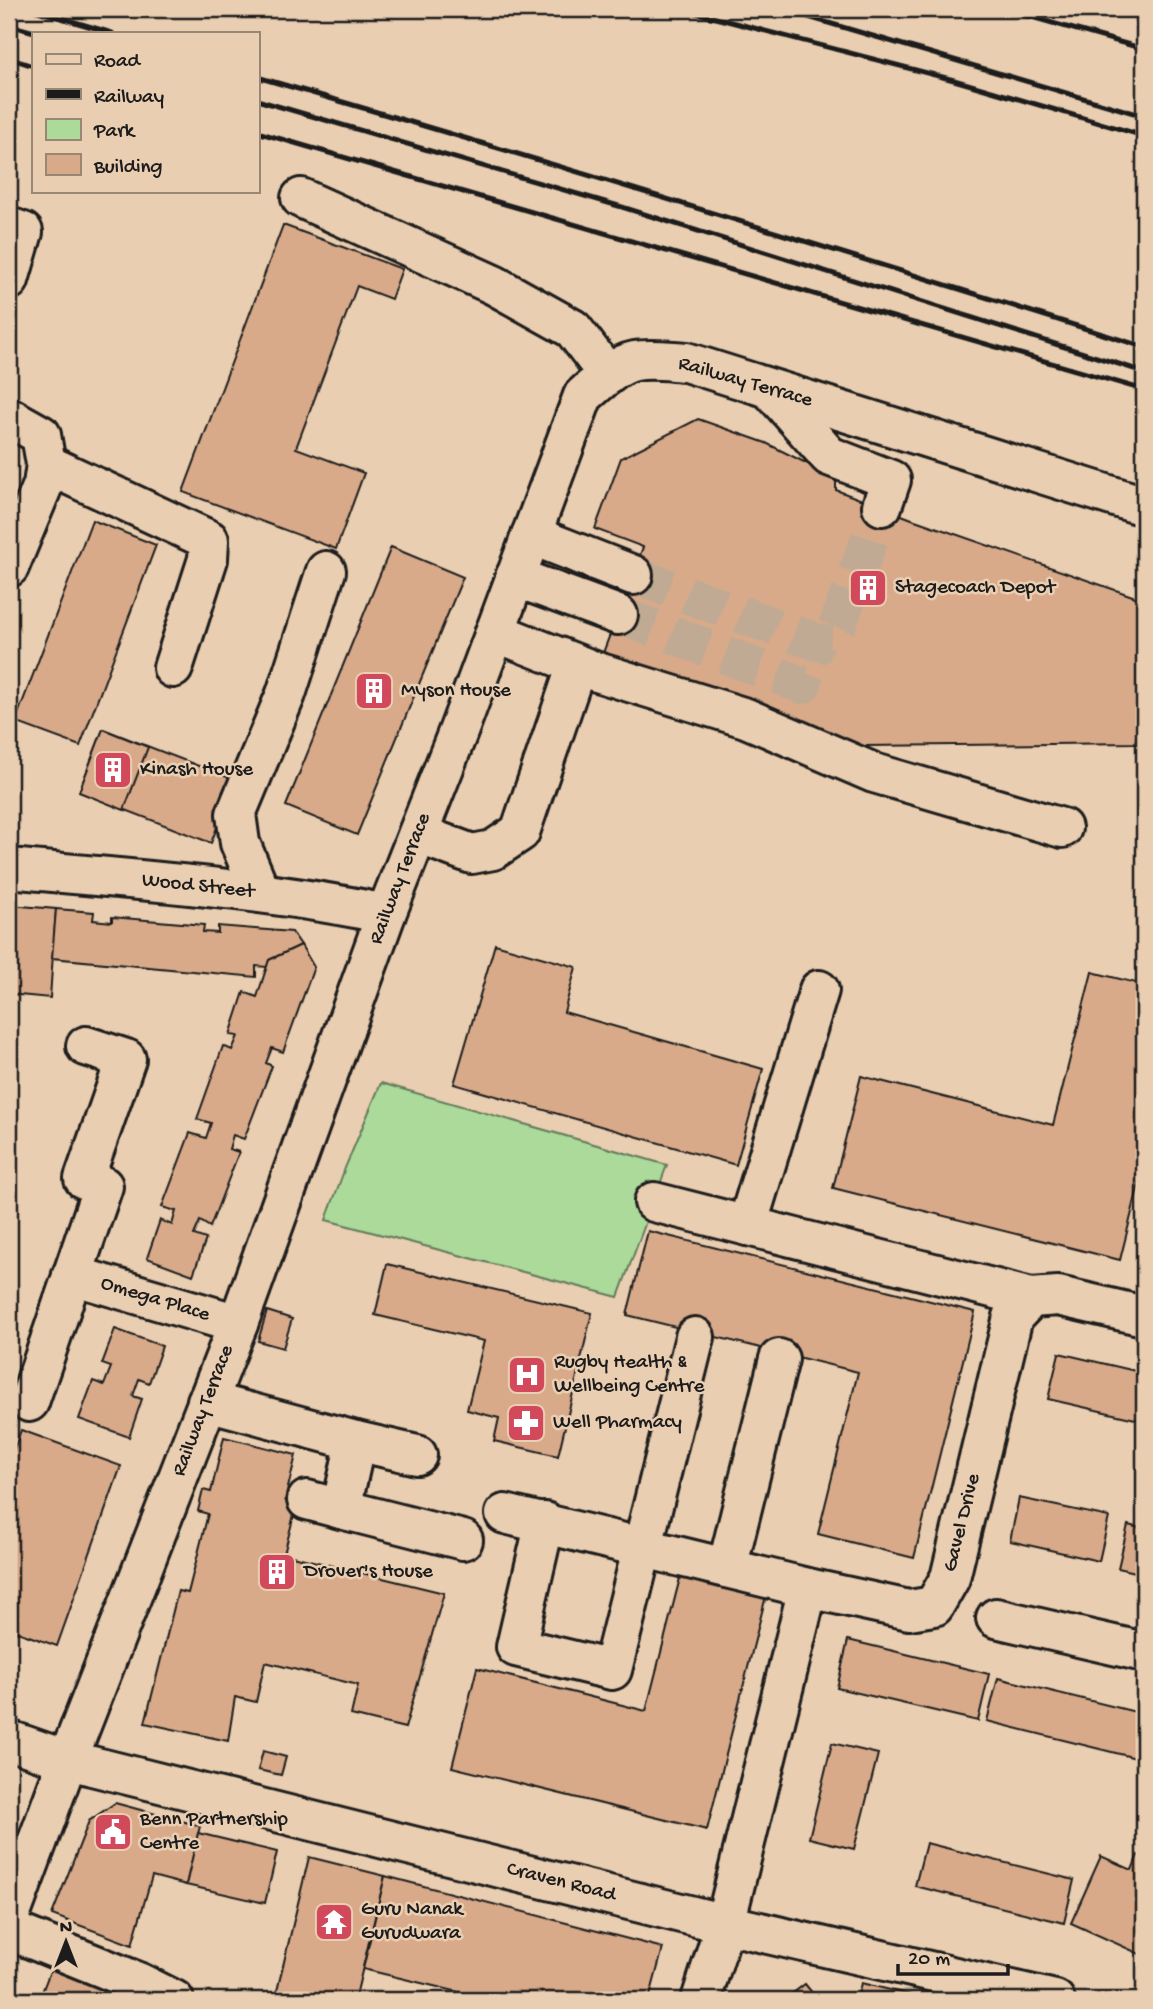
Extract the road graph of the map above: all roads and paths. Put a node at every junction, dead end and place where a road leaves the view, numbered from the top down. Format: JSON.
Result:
{"nodes":[{"id":1,"x":301,"y":198,"type":"dead end"},
{"id":2,"x":9,"y":227,"type":"edge"},
{"id":3,"x":9,"y":280,"type":"edge"},
{"id":4,"x":608,"y":375,"type":"junction"},
{"id":5,"x":771,"y":389,"type":"junction"},
{"id":6,"x":9,"y":417,"type":"edge"},
{"id":7,"x":47,"y":464,"type":"junction"},
{"id":8,"x":882,"y":506,"type":"tunnel mouth"},
{"id":9,"x":1144,"y":506,"type":"edge"},
{"id":10,"x":531,"y":535,"type":"junction"},
{"id":11,"x":9,"y":567,"type":"edge"},
{"id":12,"x":326,"y":571,"type":"dead end"},
{"id":13,"x":633,"y":575,"type":"tunnel mouth"},
{"id":14,"x":515,"y":577,"type":"junction"},
{"id":15,"x":618,"y":615,"type":"tunnel mouth"},
{"id":16,"x":495,"y":632,"type":"junction"},
{"id":17,"x":578,"y":665,"type":"junction"},
{"id":18,"x":173,"y":668,"type":"dead end"},
{"id":19,"x":1062,"y":828,"type":"dead end"},
{"id":20,"x":418,"y":834,"type":"junction"},
{"id":21,"x":9,"y":868,"type":"edge"},
{"id":22,"x":261,"y":893,"type":"junction"},
{"id":23,"x":386,"y":914,"type":"junction"},
{"id":24,"x":819,"y":990,"type":"dead end"},
{"id":25,"x":86,"y":1046,"type":"dead end"},
{"id":26,"x":654,"y":1202,"type":"dead end"},
{"id":27,"x":747,"y":1226,"type":"junction"},
{"id":28,"x":72,"y":1275,"type":"junction"},
{"id":29,"x":1031,"y":1298,"type":"junction"},
{"id":30,"x":1144,"y":1316,"type":"edge"},
{"id":31,"x":238,"y":1325,"type":"junction"},
{"id":32,"x":695,"y":1337,"type":"dead end"},
{"id":33,"x":779,"y":1359,"type":"dead end"},
{"id":34,"x":207,"y":1401,"type":"junction"},
{"id":35,"x":29,"y":1402,"type":"dead end"},
{"id":36,"x":356,"y":1441,"type":"junction"},
{"id":37,"x":417,"y":1455,"type":"dead end"},
{"id":38,"x":505,"y":1514,"type":"dead end"},
{"id":39,"x":545,"y":1522,"type":"junction"},
{"id":40,"x":463,"y":1540,"type":"dead end"},
{"id":41,"x":643,"y":1547,"type":"junction"},
{"id":42,"x":727,"y":1568,"type":"junction"},
{"id":43,"x":808,"y":1588,"type":"junction"},
{"id":44,"x":996,"y":1618,"type":"dead end"},
{"id":45,"x":1144,"y":1652,"type":"edge"},
{"id":46,"x":9,"y":1740,"type":"edge"},
{"id":47,"x":68,"y":1759,"type":"junction"},
{"id":48,"x":9,"y":1919,"type":"edge"},
{"id":49,"x":725,"y":1924,"type":"junction"},
{"id":50,"x":9,"y":1930,"type":"edge"},
{"id":51,"x":174,"y":2000,"type":"edge"},
{"id":52,"x":701,"y":2000,"type":"edge"},
{"id":53,"x":1055,"y":2000,"type":"edge"}],
"edges":[{"from":1,"to":4,"type":"street"},
{"from":2,"to":3,"type":"street"},
{"from":4,"to":5,"type":"street","name":"Railway Terrace"},
{"from":4,"to":10,"type":"street","name":"Railway Terrace"},
{"from":5,"to":8,"type":"street"},
{"from":5,"to":9,"type":"street","name":"Railway Terrace"},
{"from":6,"to":7,"type":"street"},
{"from":7,"to":11,"type":"street"},
{"from":7,"to":18,"type":"street"},
{"from":10,"to":13,"type":"street"},
{"from":10,"to":14,"type":"street","name":"Railway Terrace"},
{"from":12,"to":22,"type":"street"},
{"from":14,"to":15,"type":"street"},
{"from":14,"to":16,"type":"street","name":"Railway Terrace"},
{"from":16,"to":17,"type":"street"},
{"from":16,"to":20,"type":"street","name":"Railway Terrace"},
{"from":17,"to":19,"type":"street"},
{"from":17,"to":20,"type":"street"},
{"from":20,"to":23,"type":"street","name":"Railway Terrace"},
{"from":21,"to":22,"type":"street","name":"Wood Street"},
{"from":22,"to":23,"type":"street","name":"Wood Street"},
{"from":23,"to":31,"type":"street","name":"Railway Terrace"},
{"from":24,"to":27,"type":"street"},
{"from":25,"to":28,"type":"street","name":"Omega Place"},
{"from":26,"to":27,"type":"street"},
{"from":27,"to":29,"type":"street"},
{"from":28,"to":31,"type":"street","name":"Omega Place"},
{"from":28,"to":35,"type":"street","name":"Omega Place"},
{"from":29,"to":30,"type":"street"},
{"from":29,"to":43,"type":"street","name":"Gavel Drive"},
{"from":31,"to":34,"type":"street","name":"Railway Terrace"},
{"from":32,"to":41,"type":"street"},
{"from":33,"to":42,"type":"street"},
{"from":34,"to":36,"type":"street"},
{"from":34,"to":47,"type":"street","name":"Railway Terrace"},
{"from":36,"to":37,"type":"street"},
{"from":36,"to":40,"type":"street"},
{"from":38,"to":39,"type":"street","name":"Gavel Drive"},
{"from":39,"to":41,"type":"street","name":"Gavel Drive"},
{"from":39,"to":41,"type":"street"},
{"from":41,"to":42,"type":"street","name":"Gavel Drive"},
{"from":42,"to":43,"type":"street","name":"Gavel Drive"},
{"from":43,"to":49,"type":"street"},
{"from":44,"to":45,"type":"street"},
{"from":46,"to":47,"type":"street","name":"Craven Road"},
{"from":47,"to":48,"type":"street","name":"Railway Terrace"},
{"from":47,"to":49,"type":"street","name":"Craven Road"},
{"from":49,"to":52,"type":"street"},
{"from":49,"to":53,"type":"street","name":"Craven Road"},
{"from":50,"to":51,"type":"street"}]}
